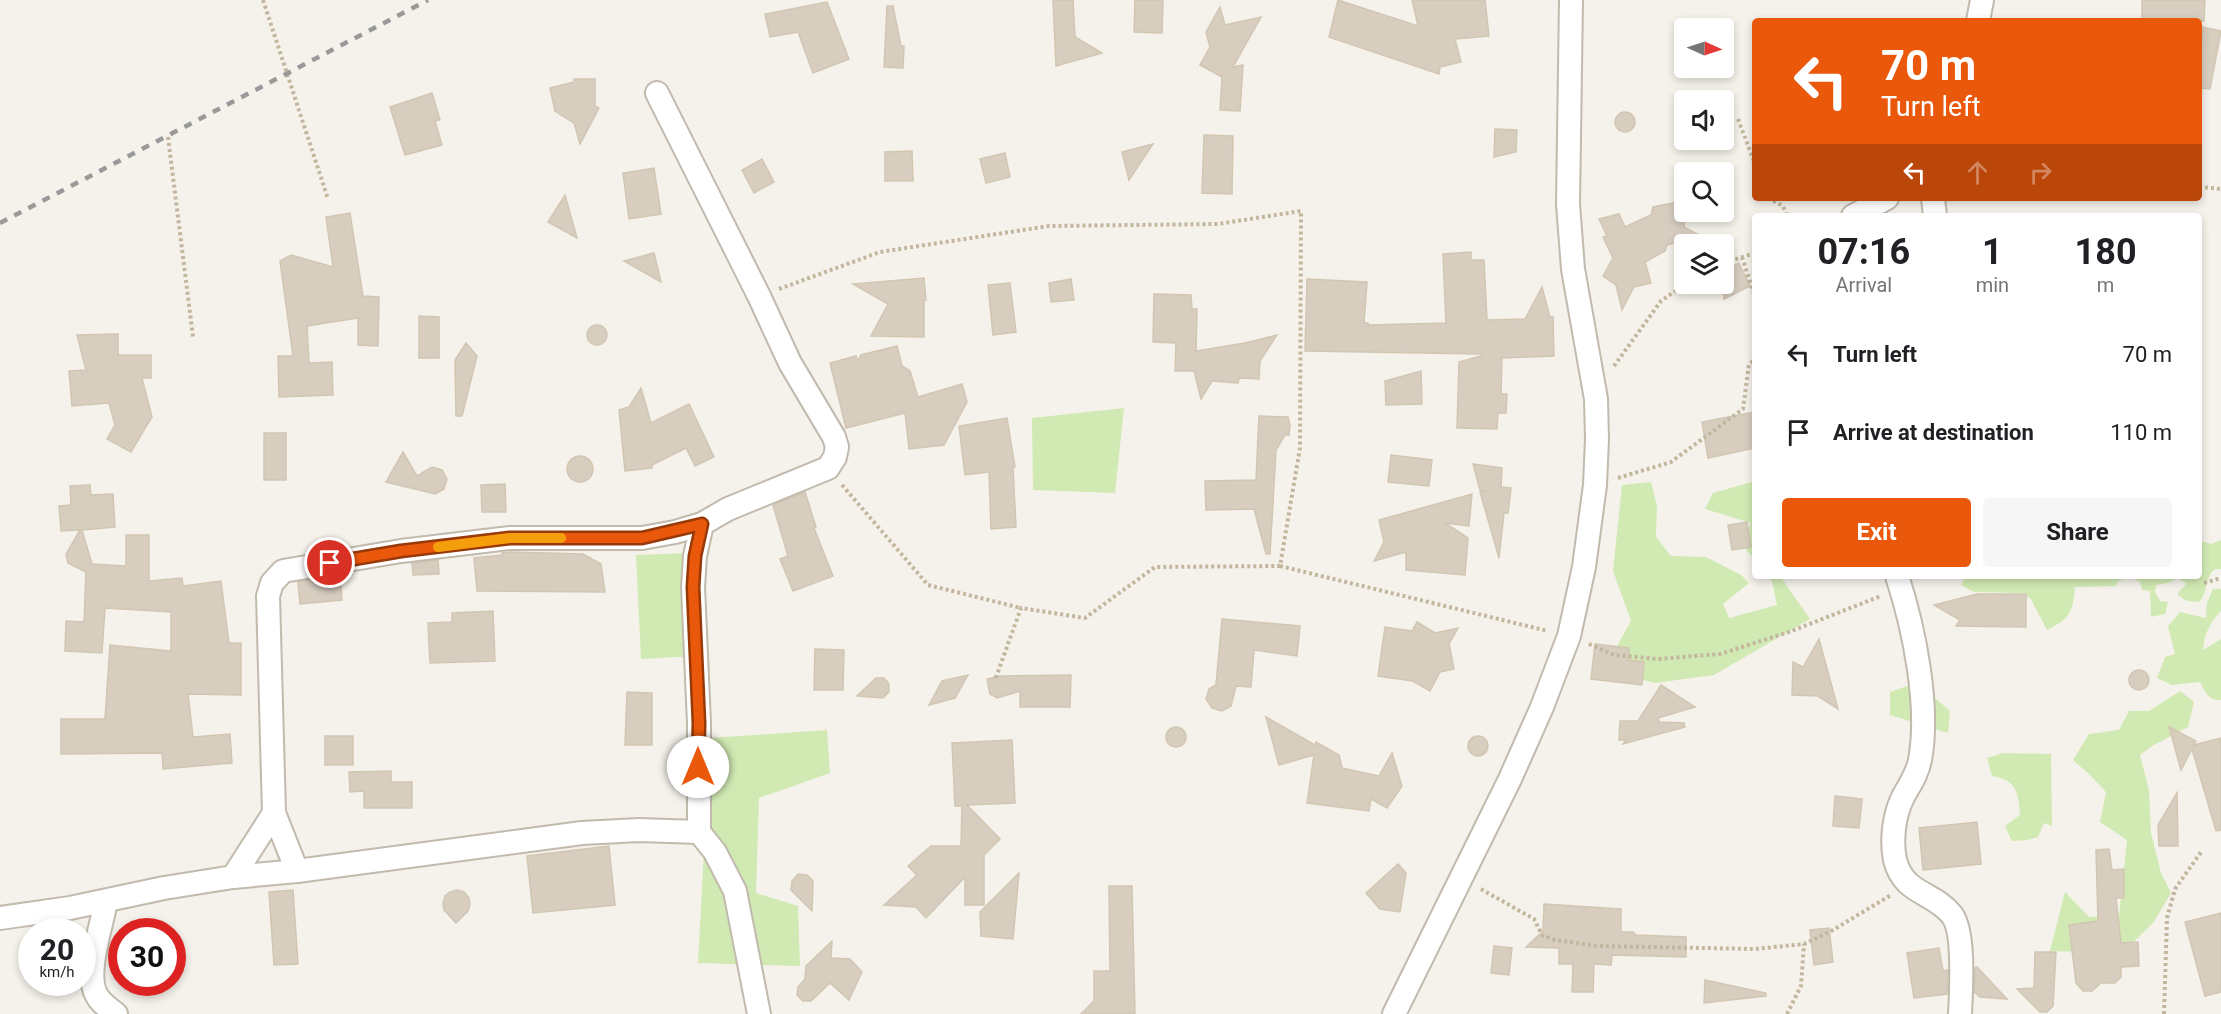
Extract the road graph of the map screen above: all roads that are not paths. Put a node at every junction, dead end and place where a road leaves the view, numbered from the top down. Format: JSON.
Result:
{"nodes":[{"id":1,"x":1571,"y":0,"type":"edge"},
{"id":2,"x":1982,"y":0,"type":"edge"},
{"id":3,"x":1979,"y":18,"type":"edge"},
{"id":4,"x":657,"y":93,"type":"dead end"},
{"id":5,"x":1881,"y":201,"type":"edge"},
{"id":6,"x":1859,"y":213,"type":"edge"},
{"id":7,"x":702,"y":524,"type":"junction"},
{"id":8,"x":1899,"y":582,"type":"edge"},
{"id":9,"x":274,"y":813,"type":"junction"},
{"id":10,"x":699,"y":832,"type":"junction"},
{"id":11,"x":297,"y":871,"type":"junction"},
{"id":12,"x":233,"y":877,"type":"junction"},
{"id":13,"x":106,"y":901,"type":"junction"},
{"id":14,"x":0,"y":918,"type":"edge"},
{"id":15,"x":116,"y":1014,"type":"edge"},
{"id":16,"x":759,"y":1014,"type":"edge"},
{"id":17,"x":1395,"y":1014,"type":"edge"},
{"id":18,"x":1960,"y":1014,"type":"edge"}],
"edges":[{"from":1,"to":17,"type":"street"},
{"from":2,"to":3,"type":"street"},
{"from":4,"to":7,"type":"street"},
{"from":5,"to":6,"type":"street"},
{"from":7,"to":9,"type":"street"},
{"from":7,"to":10,"type":"street"},
{"from":8,"to":18,"type":"street"},
{"from":9,"to":11,"type":"street"},
{"from":9,"to":12,"type":"street"},
{"from":10,"to":11,"type":"street"},
{"from":10,"to":16,"type":"street"},
{"from":11,"to":12,"type":"street"},
{"from":12,"to":13,"type":"street"},
{"from":13,"to":14,"type":"street"},
{"from":13,"to":15,"type":"street"}]}
